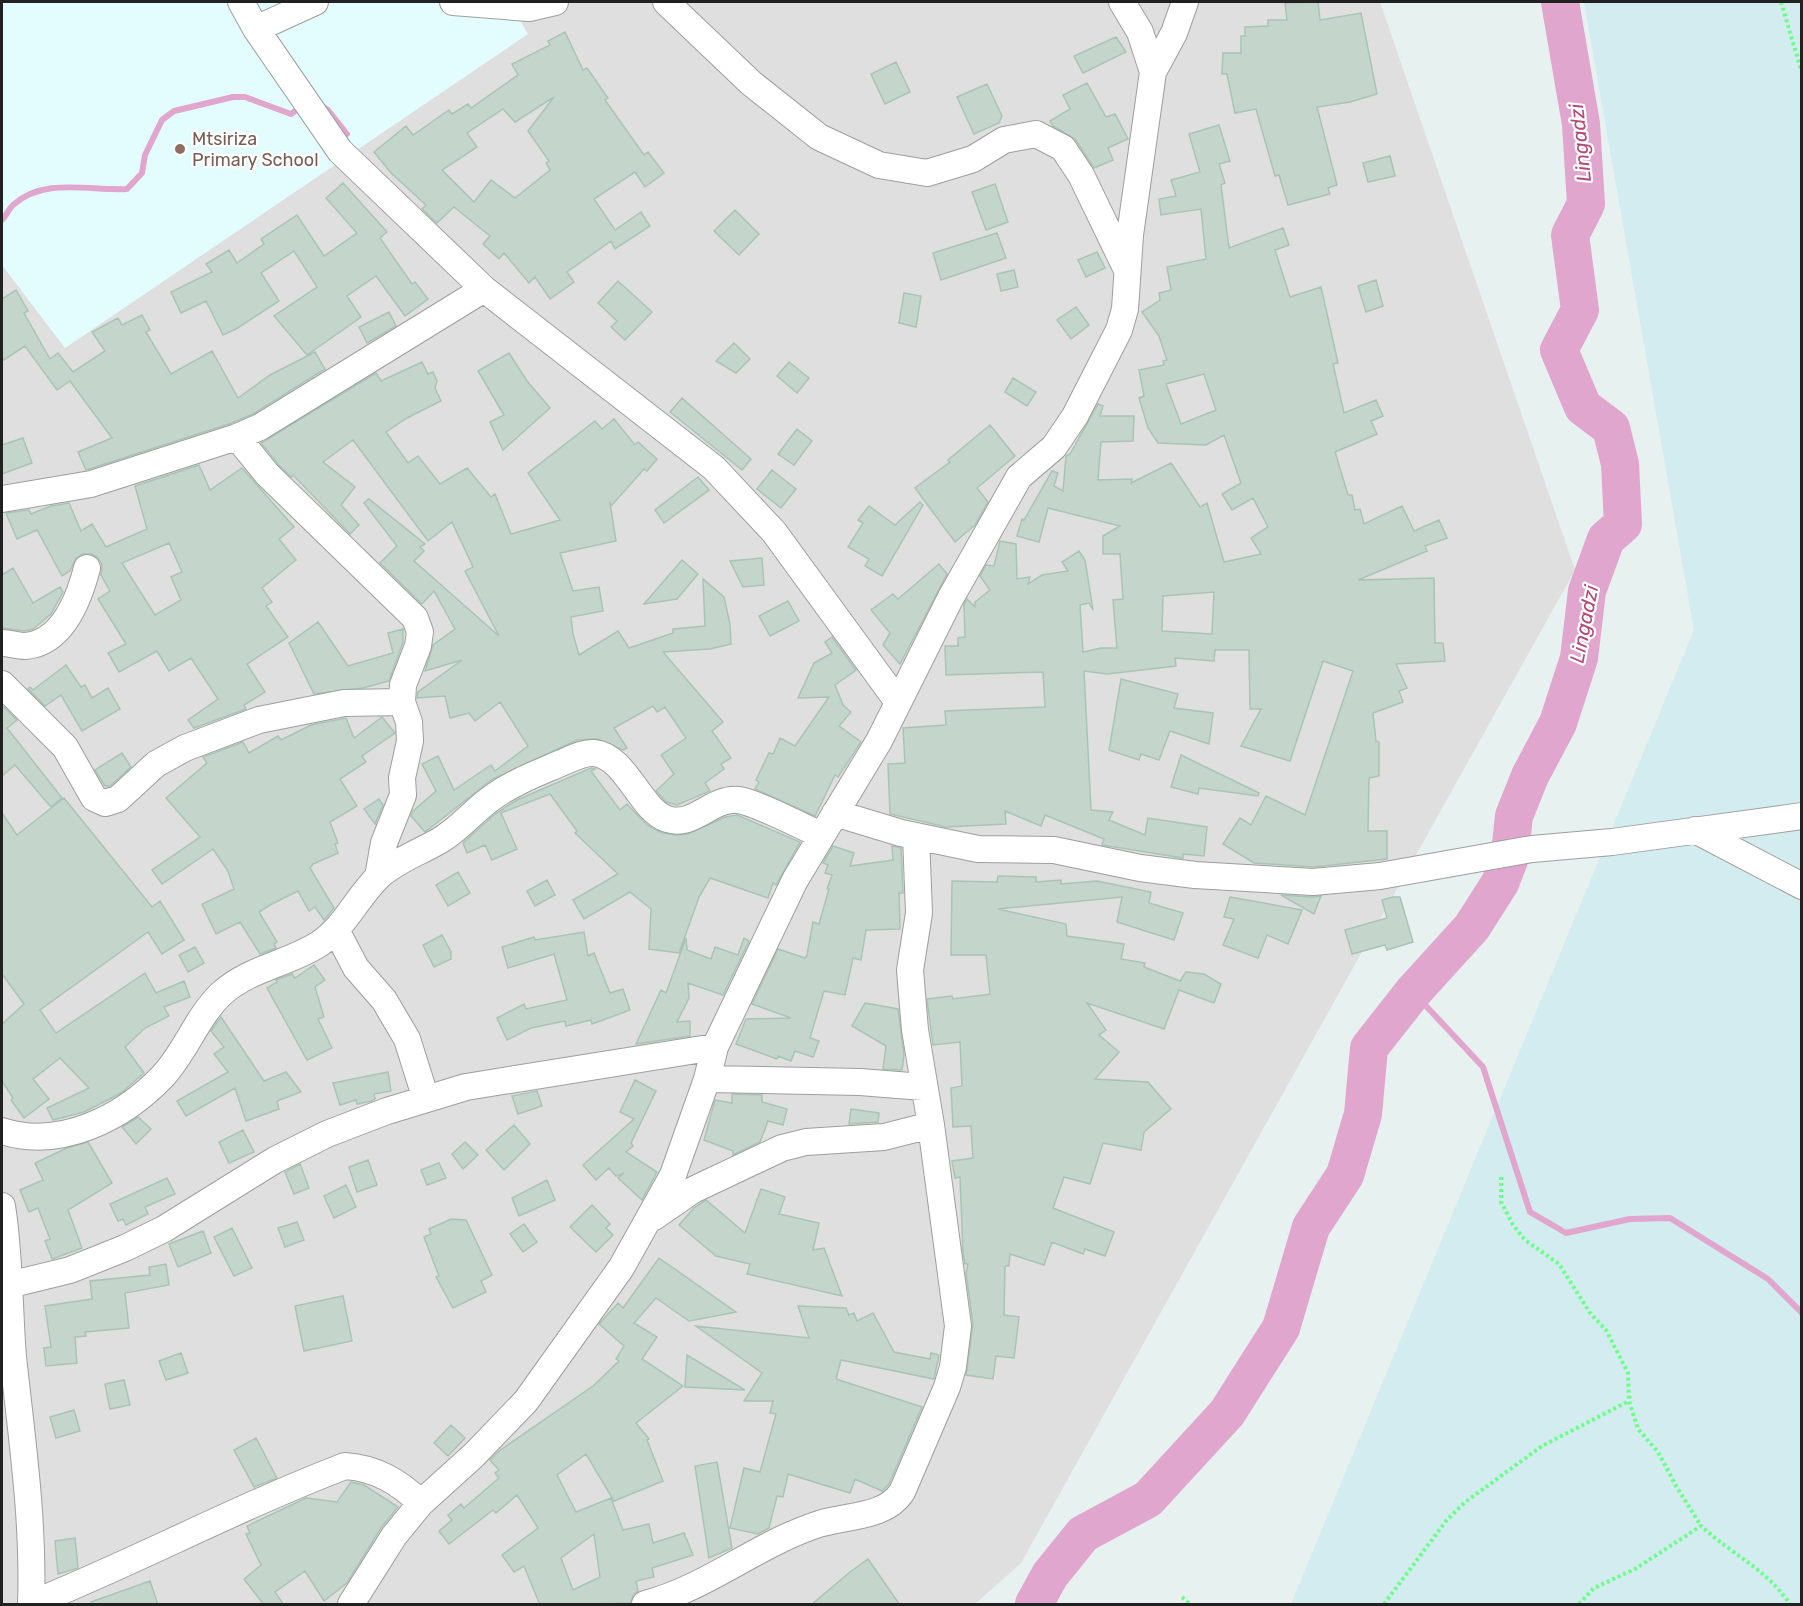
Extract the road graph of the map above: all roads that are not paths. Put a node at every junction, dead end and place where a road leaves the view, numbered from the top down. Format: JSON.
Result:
{"nodes":[{"id":1,"x":241,"y":2,"type":"edge"},
{"id":2,"x":315,"y":2,"type":"edge"},
{"id":3,"x":453,"y":2,"type":"edge"},
{"id":4,"x":555,"y":2,"type":"edge"},
{"id":5,"x":666,"y":2,"type":"edge"},
{"id":6,"x":1122,"y":2,"type":"edge"},
{"id":7,"x":1185,"y":2,"type":"edge"},
{"id":8,"x":256,"y":29,"type":"junction"},
{"id":9,"x":1153,"y":72,"type":"junction"},
{"id":10,"x":1129,"y":274,"type":"junction"},
{"id":11,"x":484,"y":289,"type":"junction"},
{"id":12,"x":237,"y":437,"type":"junction"},
{"id":13,"x":2,"y":498,"type":"edge"},
{"id":14,"x":87,"y":568,"type":"dead end"},
{"id":15,"x":2,"y":643,"type":"edge"},
{"id":16,"x":2,"y":684,"type":"edge"},
{"id":17,"x":402,"y":702,"type":"junction"},
{"id":18,"x":898,"y":702,"type":"junction"},
{"id":19,"x":835,"y":813,"type":"junction"},
{"id":20,"x":1802,"y":816,"type":"edge"},
{"id":21,"x":1695,"y":830,"type":"junction"},
{"id":22,"x":821,"y":835,"type":"junction"},
{"id":23,"x":915,"y":836,"type":"junction"},
{"id":24,"x":378,"y":877,"type":"junction"},
{"id":25,"x":1802,"y":886,"type":"edge"},
{"id":26,"x":336,"y":930,"type":"junction"},
{"id":27,"x":716,"y":1047,"type":"junction"},
{"id":28,"x":707,"y":1079,"type":"junction"},
{"id":29,"x":924,"y":1087,"type":"junction"},
{"id":30,"x":426,"y":1099,"type":"junction"},
{"id":31,"x":931,"y":1125,"type":"junction"},
{"id":32,"x":2,"y":1131,"type":"edge"},
{"id":33,"x":2,"y":1206,"type":"edge"},
{"id":34,"x":649,"y":1221,"type":"junction"},
{"id":35,"x":6,"y":1273,"type":"edge"},
{"id":36,"x":421,"y":1503,"type":"junction"},
{"id":37,"x":31,"y":1605,"type":"edge"},
{"id":38,"x":351,"y":1605,"type":"edge"},
{"id":39,"x":645,"y":1605,"type":"edge"}],
"edges":[{"from":1,"to":8,"type":"street"},
{"from":2,"to":8,"type":"street"},
{"from":3,"to":4,"type":"street"},
{"from":5,"to":10,"type":"street"},
{"from":6,"to":9,"type":"street"},
{"from":7,"to":9,"type":"street"},
{"from":8,"to":11,"type":"street"},
{"from":9,"to":10,"type":"street"},
{"from":10,"to":18,"type":"street"},
{"from":11,"to":12,"type":"street"},
{"from":11,"to":18,"type":"street"},
{"from":12,"to":13,"type":"street"},
{"from":12,"to":17,"type":"street"},
{"from":14,"to":15,"type":"street"},
{"from":16,"to":17,"type":"street"},
{"from":17,"to":24,"type":"street"},
{"from":18,"to":19,"type":"street"},
{"from":19,"to":22,"type":"street"},
{"from":19,"to":23,"type":"street"},
{"from":20,"to":21,"type":"street"},
{"from":21,"to":23,"type":"street"},
{"from":21,"to":25,"type":"street"},
{"from":22,"to":24,"type":"street"},
{"from":22,"to":27,"type":"street"},
{"from":23,"to":29,"type":"street"},
{"from":24,"to":26,"type":"street"},
{"from":26,"to":30,"type":"street"},
{"from":26,"to":32,"type":"street"},
{"from":27,"to":28,"type":"street"},
{"from":27,"to":30,"type":"street"},
{"from":28,"to":29,"type":"street"},
{"from":28,"to":34,"type":"street"},
{"from":29,"to":31,"type":"street"},
{"from":30,"to":35,"type":"street"},
{"from":31,"to":34,"type":"street"},
{"from":31,"to":39,"type":"street"},
{"from":33,"to":35,"type":"street"},
{"from":34,"to":36,"type":"street"},
{"from":35,"to":37,"type":"street"},
{"from":36,"to":37,"type":"street"},
{"from":36,"to":38,"type":"street"}]}
